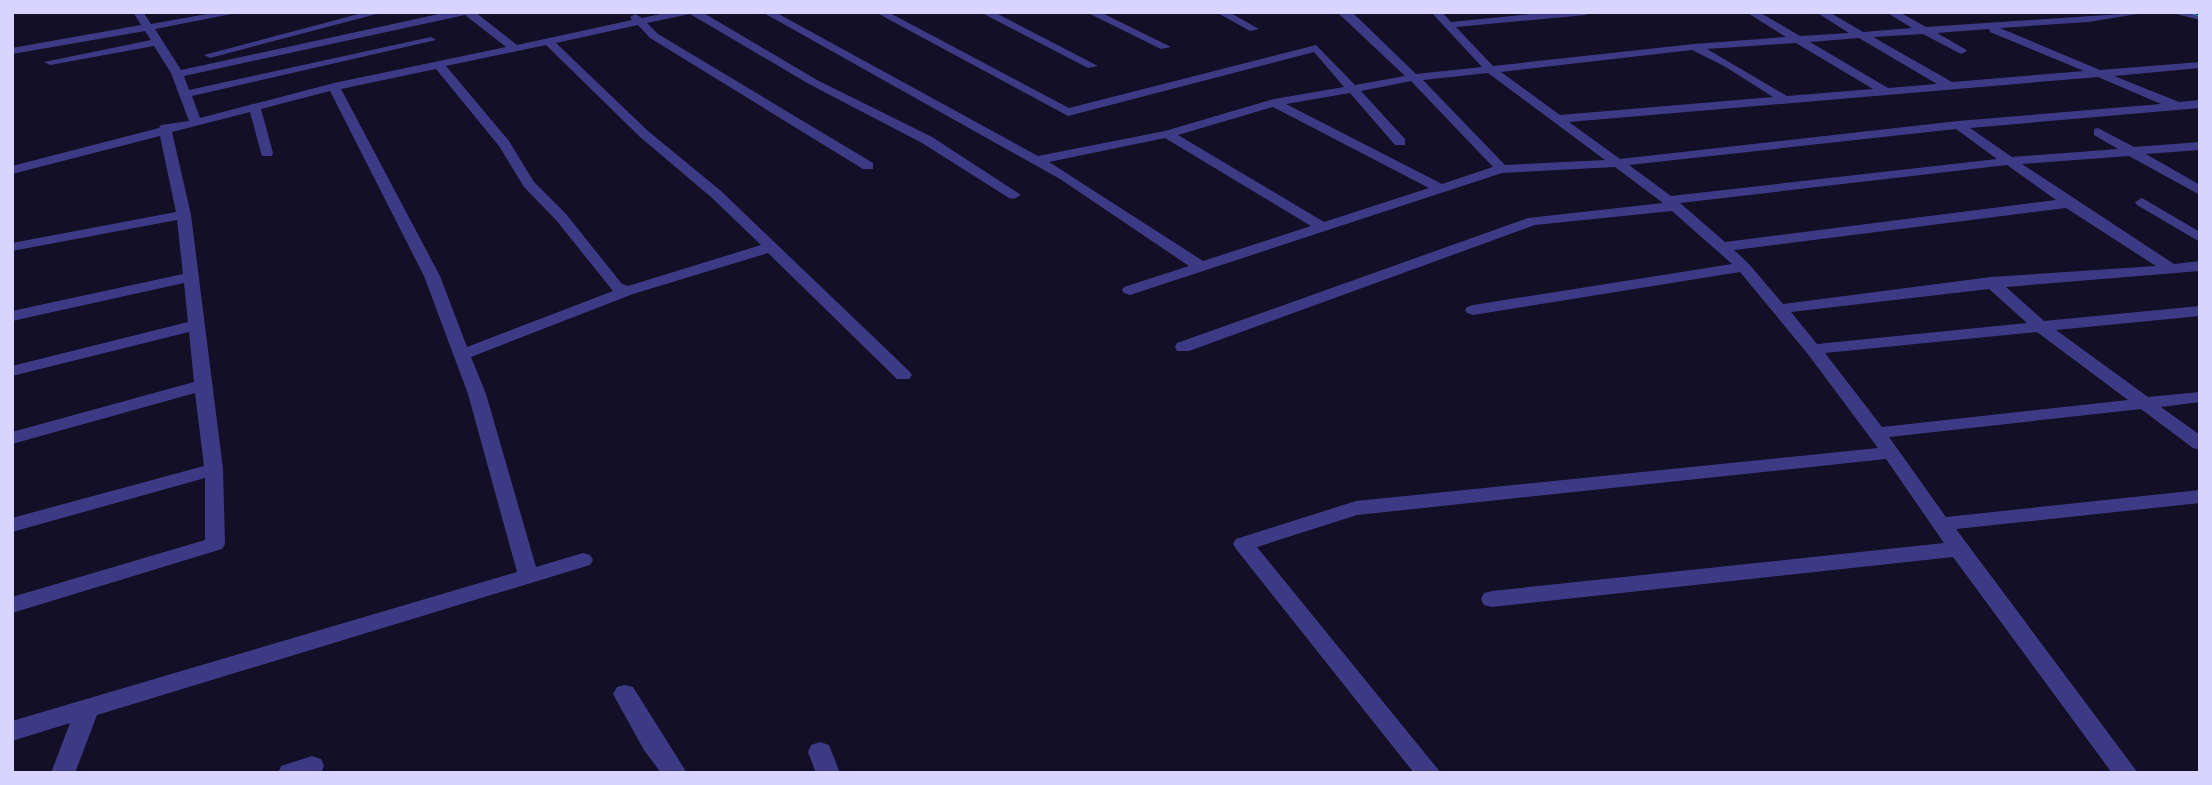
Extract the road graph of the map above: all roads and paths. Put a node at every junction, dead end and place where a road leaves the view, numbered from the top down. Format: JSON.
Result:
{"nodes":[{"id":1,"x":138,"y":12,"type":"edge"},
{"id":2,"x":237,"y":12,"type":"edge"},
{"id":3,"x":379,"y":12,"type":"edge"},
{"id":4,"x":405,"y":12,"type":"edge"},
{"id":5,"x":465,"y":12,"type":"edge"},
{"id":6,"x":629,"y":12,"type":"edge"},
{"id":7,"x":686,"y":12,"type":"edge"},
{"id":8,"x":694,"y":12,"type":"edge"},
{"id":9,"x":767,"y":12,"type":"edge"},
{"id":10,"x":880,"y":12,"type":"edge"},
{"id":11,"x":985,"y":12,"type":"edge"},
{"id":12,"x":1091,"y":12,"type":"edge"},
{"id":13,"x":1221,"y":12,"type":"edge"},
{"id":14,"x":1342,"y":12,"type":"edge"},
{"id":15,"x":1587,"y":12,"type":"edge"},
{"id":16,"x":1751,"y":12,"type":"edge"},
{"id":17,"x":1821,"y":12,"type":"edge"},
{"id":18,"x":1891,"y":12,"type":"edge"},
{"id":19,"x":2146,"y":12,"type":"edge"},
{"id":20,"x":2180,"y":12,"type":"edge"},
{"id":21,"x":2200,"y":17,"type":"edge"},
{"id":22,"x":1442,"y":19,"type":"edge"},
{"id":23,"x":640,"y":22,"type":"junction"},
{"id":24,"x":416,"y":23,"type":"junction"},
{"id":25,"x":147,"y":26,"type":"junction"},
{"id":26,"x":1984,"y":27,"type":"junction"},
{"id":27,"x":1254,"y":29,"type":"dead end"},
{"id":28,"x":1926,"y":31,"type":"junction"},
{"id":29,"x":1865,"y":35,"type":"junction"},
{"id":30,"x":432,"y":40,"type":"junction"},
{"id":31,"x":1798,"y":40,"type":"junction"},
{"id":32,"x":159,"y":42,"type":"junction"},
{"id":33,"x":549,"y":42,"type":"junction"},
{"id":34,"x":1165,"y":47,"type":"dead end"},
{"id":35,"x":1694,"y":47,"type":"junction"},
{"id":36,"x":516,"y":49,"type":"junction"},
{"id":37,"x":12,"y":51,"type":"edge"},
{"id":38,"x":1961,"y":51,"type":"dead end"},
{"id":39,"x":210,"y":54,"type":"dead end"},
{"id":40,"x":50,"y":62,"type":"dead end"},
{"id":41,"x":446,"y":64,"type":"junction"},
{"id":42,"x":2200,"y":65,"type":"edge"},
{"id":43,"x":1092,"y":66,"type":"dead end"},
{"id":44,"x":1491,"y":70,"type":"junction"},
{"id":45,"x":178,"y":74,"type":"junction"},
{"id":46,"x":2099,"y":74,"type":"junction"},
{"id":47,"x":1411,"y":78,"type":"junction"},
{"id":48,"x":1950,"y":86,"type":"junction"},
{"id":49,"x":334,"y":87,"type":"junction"},
{"id":50,"x":1349,"y":88,"type":"junction"},
{"id":51,"x":1887,"y":92,"type":"junction"},
{"id":52,"x":186,"y":94,"type":"junction"},
{"id":53,"x":1784,"y":100,"type":"junction"},
{"id":54,"x":1274,"y":103,"type":"junction"},
{"id":55,"x":2200,"y":104,"type":"edge"},
{"id":56,"x":254,"y":106,"type":"junction"},
{"id":57,"x":2177,"y":106,"type":"junction"},
{"id":58,"x":1557,"y":119,"type":"junction"},
{"id":59,"x":195,"y":120,"type":"junction"},
{"id":60,"x":1958,"y":125,"type":"junction"},
{"id":61,"x":165,"y":128,"type":"junction"},
{"id":62,"x":2098,"y":132,"type":"dead end"},
{"id":63,"x":1167,"y":134,"type":"junction"},
{"id":64,"x":1400,"y":142,"type":"dead end"},
{"id":65,"x":2200,"y":146,"type":"edge"},
{"id":66,"x":2130,"y":151,"type":"junction"},
{"id":67,"x":267,"y":153,"type":"dead end"},
{"id":68,"x":1037,"y":160,"type":"junction"},
{"id":69,"x":2011,"y":161,"type":"junction"},
{"id":70,"x":1616,"y":163,"type":"junction"},
{"id":71,"x":27,"y":166,"type":"junction"},
{"id":72,"x":868,"y":166,"type":"dead end"},
{"id":73,"x":1501,"y":169,"type":"junction"},
{"id":74,"x":12,"y":170,"type":"edge"},
{"id":75,"x":12,"y":181,"type":"edge"},
{"id":76,"x":1439,"y":188,"type":"junction"},
{"id":77,"x":2200,"y":191,"type":"edge"},
{"id":78,"x":1014,"y":195,"type":"dead end"},
{"id":79,"x":2142,"y":202,"type":"dead end"},
{"id":80,"x":1672,"y":203,"type":"junction"},
{"id":81,"x":2069,"y":203,"type":"junction"},
{"id":82,"x":184,"y":215,"type":"junction"},
{"id":83,"x":1320,"y":226,"type":"junction"},
{"id":84,"x":2200,"y":238,"type":"edge"},
{"id":85,"x":12,"y":247,"type":"edge"},
{"id":86,"x":771,"y":247,"type":"junction"},
{"id":87,"x":1724,"y":247,"type":"junction"},
{"id":88,"x":1200,"y":266,"type":"junction"},
{"id":89,"x":2200,"y":266,"type":"edge"},
{"id":90,"x":1744,"y":267,"type":"junction"},
{"id":91,"x":2170,"y":268,"type":"junction"},
{"id":92,"x":191,"y":277,"type":"junction"},
{"id":93,"x":1991,"y":282,"type":"junction"},
{"id":94,"x":1130,"y":290,"type":"dead end"},
{"id":95,"x":627,"y":292,"type":"junction"},
{"id":96,"x":1780,"y":309,"type":"junction"},
{"id":97,"x":1473,"y":310,"type":"dead end"},
{"id":98,"x":2200,"y":311,"type":"edge"},
{"id":99,"x":12,"y":316,"type":"edge"},
{"id":100,"x":197,"y":325,"type":"junction"},
{"id":101,"x":2041,"y":327,"type":"junction"},
{"id":102,"x":1183,"y":347,"type":"dead end"},
{"id":103,"x":1813,"y":349,"type":"junction"},
{"id":104,"x":462,"y":355,"type":"junction"},
{"id":105,"x":12,"y":371,"type":"edge"},
{"id":106,"x":903,"y":374,"type":"dead end"},
{"id":107,"x":203,"y":385,"type":"junction"},
{"id":108,"x":2200,"y":397,"type":"edge"},
{"id":109,"x":2145,"y":403,"type":"junction"},
{"id":110,"x":1877,"y":433,"type":"junction"},
{"id":111,"x":12,"y":438,"type":"edge"},
{"id":112,"x":2200,"y":444,"type":"edge"},
{"id":113,"x":1891,"y":453,"type":"junction"},
{"id":114,"x":214,"y":469,"type":"junction"},
{"id":115,"x":2200,"y":496,"type":"edge"},
{"id":116,"x":1941,"y":524,"type":"junction"},
{"id":117,"x":12,"y":525,"type":"edge"},
{"id":118,"x":1958,"y":549,"type":"junction"},
{"id":119,"x":583,"y":560,"type":"dead end"},
{"id":120,"x":528,"y":576,"type":"junction"},
{"id":121,"x":1492,"y":599,"type":"dead end"},
{"id":122,"x":12,"y":605,"type":"edge"},
{"id":123,"x":625,"y":694,"type":"dead end"},
{"id":124,"x":88,"y":708,"type":"junction"},
{"id":125,"x":12,"y":731,"type":"edge"},
{"id":126,"x":62,"y":773,"type":"edge"},
{"id":127,"x":676,"y":773,"type":"edge"},
{"id":128,"x":1429,"y":773,"type":"edge"},
{"id":129,"x":2126,"y":773,"type":"edge"}],
"edges":[{"from":1,"to":25,"type":"street"},
{"from":2,"to":25,"type":"street"},
{"from":3,"to":39,"type":"street"},
{"from":4,"to":24,"type":"street"},
{"from":5,"to":24,"type":"street"},
{"from":5,"to":36,"type":"street"},
{"from":6,"to":23,"type":"street"},
{"from":7,"to":23,"type":"street"},
{"from":8,"to":78,"type":"street"},
{"from":9,"to":68,"type":"street"},
{"from":10,"to":50,"type":"street"},
{"from":11,"to":43,"type":"street"},
{"from":12,"to":34,"type":"street"},
{"from":13,"to":27,"type":"street"},
{"from":14,"to":47,"type":"street"},
{"from":15,"to":22,"type":"street"},
{"from":16,"to":31,"type":"street"},
{"from":17,"to":29,"type":"street"},
{"from":18,"to":28,"type":"street"},
{"from":19,"to":26,"type":"street"},
{"from":20,"to":21,"type":"street"},
{"from":22,"to":44,"type":"street"},
{"from":23,"to":33,"type":"street"},
{"from":23,"to":72,"type":"street"},
{"from":24,"to":30,"type":"street"},
{"from":24,"to":45,"type":"street"},
{"from":25,"to":32,"type":"street"},
{"from":25,"to":37,"type":"street"},
{"from":26,"to":28,"type":"street"},
{"from":26,"to":46,"type":"street"},
{"from":28,"to":29,"type":"street"},
{"from":28,"to":38,"type":"street"},
{"from":29,"to":31,"type":"street"},
{"from":29,"to":48,"type":"street"},
{"from":30,"to":41,"type":"street"},
{"from":30,"to":52,"type":"street"},
{"from":31,"to":35,"type":"street"},
{"from":31,"to":51,"type":"street"},
{"from":32,"to":40,"type":"street"},
{"from":32,"to":45,"type":"street"},
{"from":33,"to":36,"type":"street"},
{"from":33,"to":86,"type":"street"},
{"from":35,"to":44,"type":"street"},
{"from":35,"to":53,"type":"street"},
{"from":36,"to":41,"type":"street"},
{"from":41,"to":49,"type":"street"},
{"from":41,"to":95,"type":"street"},
{"from":42,"to":46,"type":"street"},
{"from":44,"to":47,"type":"street"},
{"from":44,"to":58,"type":"street"},
{"from":45,"to":52,"type":"street"},
{"from":46,"to":48,"type":"street"},
{"from":46,"to":57,"type":"street"},
{"from":47,"to":50,"type":"street"},
{"from":47,"to":73,"type":"street"},
{"from":48,"to":51,"type":"street"},
{"from":49,"to":56,"type":"street"},
{"from":49,"to":104,"type":"street"},
{"from":50,"to":54,"type":"street"},
{"from":50,"to":64,"type":"street"},
{"from":51,"to":53,"type":"street"},
{"from":52,"to":59,"type":"street"},
{"from":53,"to":58,"type":"street"},
{"from":54,"to":63,"type":"street"},
{"from":54,"to":76,"type":"street"},
{"from":55,"to":57,"type":"street"},
{"from":56,"to":59,"type":"street"},
{"from":56,"to":67,"type":"street"},
{"from":57,"to":60,"type":"street"},
{"from":58,"to":70,"type":"street"},
{"from":59,"to":61,"type":"street"},
{"from":60,"to":69,"type":"street"},
{"from":60,"to":70,"type":"street"},
{"from":61,"to":71,"type":"street"},
{"from":61,"to":82,"type":"street"},
{"from":62,"to":66,"type":"street"},
{"from":63,"to":68,"type":"street"},
{"from":63,"to":83,"type":"street"},
{"from":65,"to":66,"type":"street"},
{"from":66,"to":69,"type":"street"},
{"from":66,"to":77,"type":"street"},
{"from":68,"to":88,"type":"street"},
{"from":69,"to":80,"type":"street"},
{"from":69,"to":81,"type":"street"},
{"from":70,"to":73,"type":"street"},
{"from":70,"to":80,"type":"street"},
{"from":71,"to":74,"type":"street"},
{"from":71,"to":75,"type":"street"},
{"from":73,"to":76,"type":"street"},
{"from":76,"to":83,"type":"street"},
{"from":79,"to":84,"type":"street"},
{"from":80,"to":87,"type":"street"},
{"from":80,"to":102,"type":"street"},
{"from":81,"to":87,"type":"street"},
{"from":81,"to":91,"type":"street"},
{"from":82,"to":85,"type":"street"},
{"from":82,"to":92,"type":"street"},
{"from":83,"to":88,"type":"street"},
{"from":86,"to":95,"type":"street"},
{"from":86,"to":106,"type":"street"},
{"from":87,"to":90,"type":"street"},
{"from":88,"to":94,"type":"street"},
{"from":89,"to":91,"type":"street"},
{"from":90,"to":96,"type":"street"},
{"from":90,"to":97,"type":"street"},
{"from":91,"to":93,"type":"street"},
{"from":92,"to":99,"type":"street"},
{"from":92,"to":100,"type":"street"},
{"from":93,"to":96,"type":"street"},
{"from":93,"to":101,"type":"street"},
{"from":95,"to":104,"type":"street"},
{"from":96,"to":103,"type":"street"},
{"from":98,"to":101,"type":"street"},
{"from":100,"to":105,"type":"street"},
{"from":100,"to":107,"type":"street"},
{"from":101,"to":103,"type":"street"},
{"from":101,"to":109,"type":"street"},
{"from":103,"to":110,"type":"street"},
{"from":104,"to":120,"type":"street"},
{"from":107,"to":111,"type":"street"},
{"from":107,"to":114,"type":"street"},
{"from":108,"to":109,"type":"street"},
{"from":109,"to":110,"type":"street"},
{"from":109,"to":112,"type":"street"},
{"from":110,"to":113,"type":"street"},
{"from":113,"to":116,"type":"street"},
{"from":113,"to":128,"type":"street"},
{"from":114,"to":117,"type":"street"},
{"from":114,"to":122,"type":"street"},
{"from":115,"to":116,"type":"street"},
{"from":116,"to":118,"type":"street"},
{"from":118,"to":121,"type":"street"},
{"from":118,"to":129,"type":"street"},
{"from":119,"to":120,"type":"street"},
{"from":120,"to":124,"type":"street"},
{"from":123,"to":127,"type":"street"},
{"from":124,"to":125,"type":"street"},
{"from":124,"to":126,"type":"street"}]}
